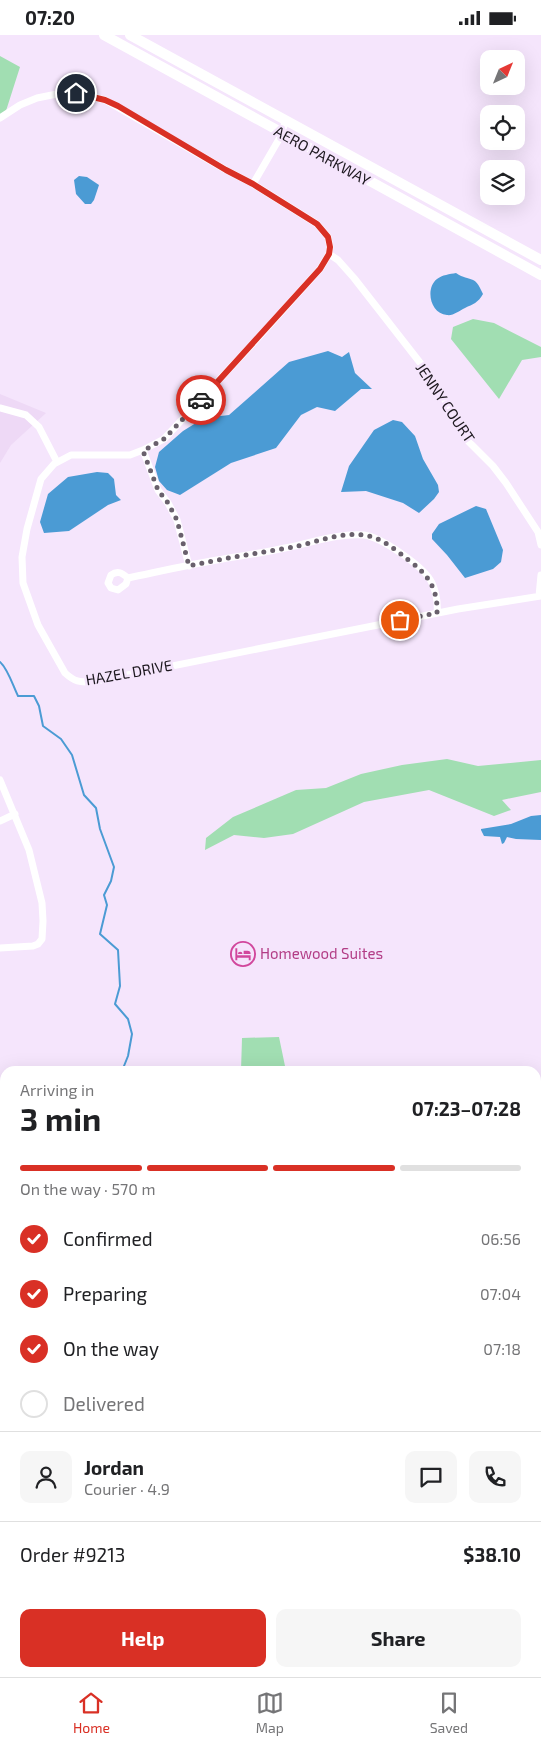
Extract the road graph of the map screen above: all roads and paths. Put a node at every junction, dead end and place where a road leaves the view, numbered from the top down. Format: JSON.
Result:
{"nodes":[{"id":1,"x":104,"y":35,"type":"edge"},
{"id":2,"x":130,"y":35,"type":"edge"},
{"id":3,"x":0,"y":118,"type":"edge"},
{"id":4,"x":285,"y":121,"type":"junction"},
{"id":5,"x":282,"y":134,"type":"junction"},
{"id":6,"x":253,"y":184,"type":"junction"},
{"id":7,"x":329,"y":254,"type":"junction"},
{"id":8,"x":541,"y":260,"type":"edge"},
{"id":9,"x":541,"y":275,"type":"edge"},
{"id":10,"x":0,"y":408,"type":"edge"},
{"id":11,"x":143,"y":451,"type":"junction"},
{"id":12,"x":57,"y":462,"type":"junction"},
{"id":13,"x":539,"y":531,"type":"edge"},
{"id":14,"x":541,"y":545,"type":"edge"},
{"id":15,"x":189,"y":566,"type":"junction"},
{"id":16,"x":541,"y":575,"type":"edge"},
{"id":17,"x":128,"y":578,"type":"dead end"},
{"id":18,"x":540,"y":596,"type":"edge"},
{"id":19,"x":437,"y":613,"type":"junction"},
{"id":20,"x":0,"y":780,"type":"edge"},
{"id":21,"x":15,"y":814,"type":"junction"},
{"id":22,"x":0,"y":821,"type":"edge"},
{"id":23,"x":0,"y":949,"type":"edge"}],
"edges":[{"from":1,"to":5,"type":"main road","name":"AERO PARKWAY"},
{"from":2,"to":4,"type":"main road","name":"AERO PARKWAY"},
{"from":3,"to":6,"type":"street"},
{"from":4,"to":5,"type":"street"},
{"from":4,"to":8,"type":"main road","name":"AERO PARKWAY"},
{"from":5,"to":6,"type":"street"},
{"from":5,"to":9,"type":"main road","name":"AERO PARKWAY"},
{"from":6,"to":7,"type":"street"},
{"from":7,"to":11,"type":"street"},
{"from":7,"to":13,"type":"street","name":"JENNY COURT"},
{"from":10,"to":12,"type":"street"},
{"from":11,"to":12,"type":"street"},
{"from":11,"to":15,"type":"street"},
{"from":12,"to":19,"type":"street","name":"HAZEL DRIVE"},
{"from":13,"to":14,"type":"street"},
{"from":15,"to":17,"type":"street"},
{"from":15,"to":19,"type":"street"},
{"from":16,"to":18,"type":"street","name":"HAZEL DRIVE"},
{"from":18,"to":19,"type":"street","name":"HAZEL DRIVE"},
{"from":20,"to":21,"type":"street"},
{"from":21,"to":22,"type":"street"},
{"from":21,"to":23,"type":"street"}]}
